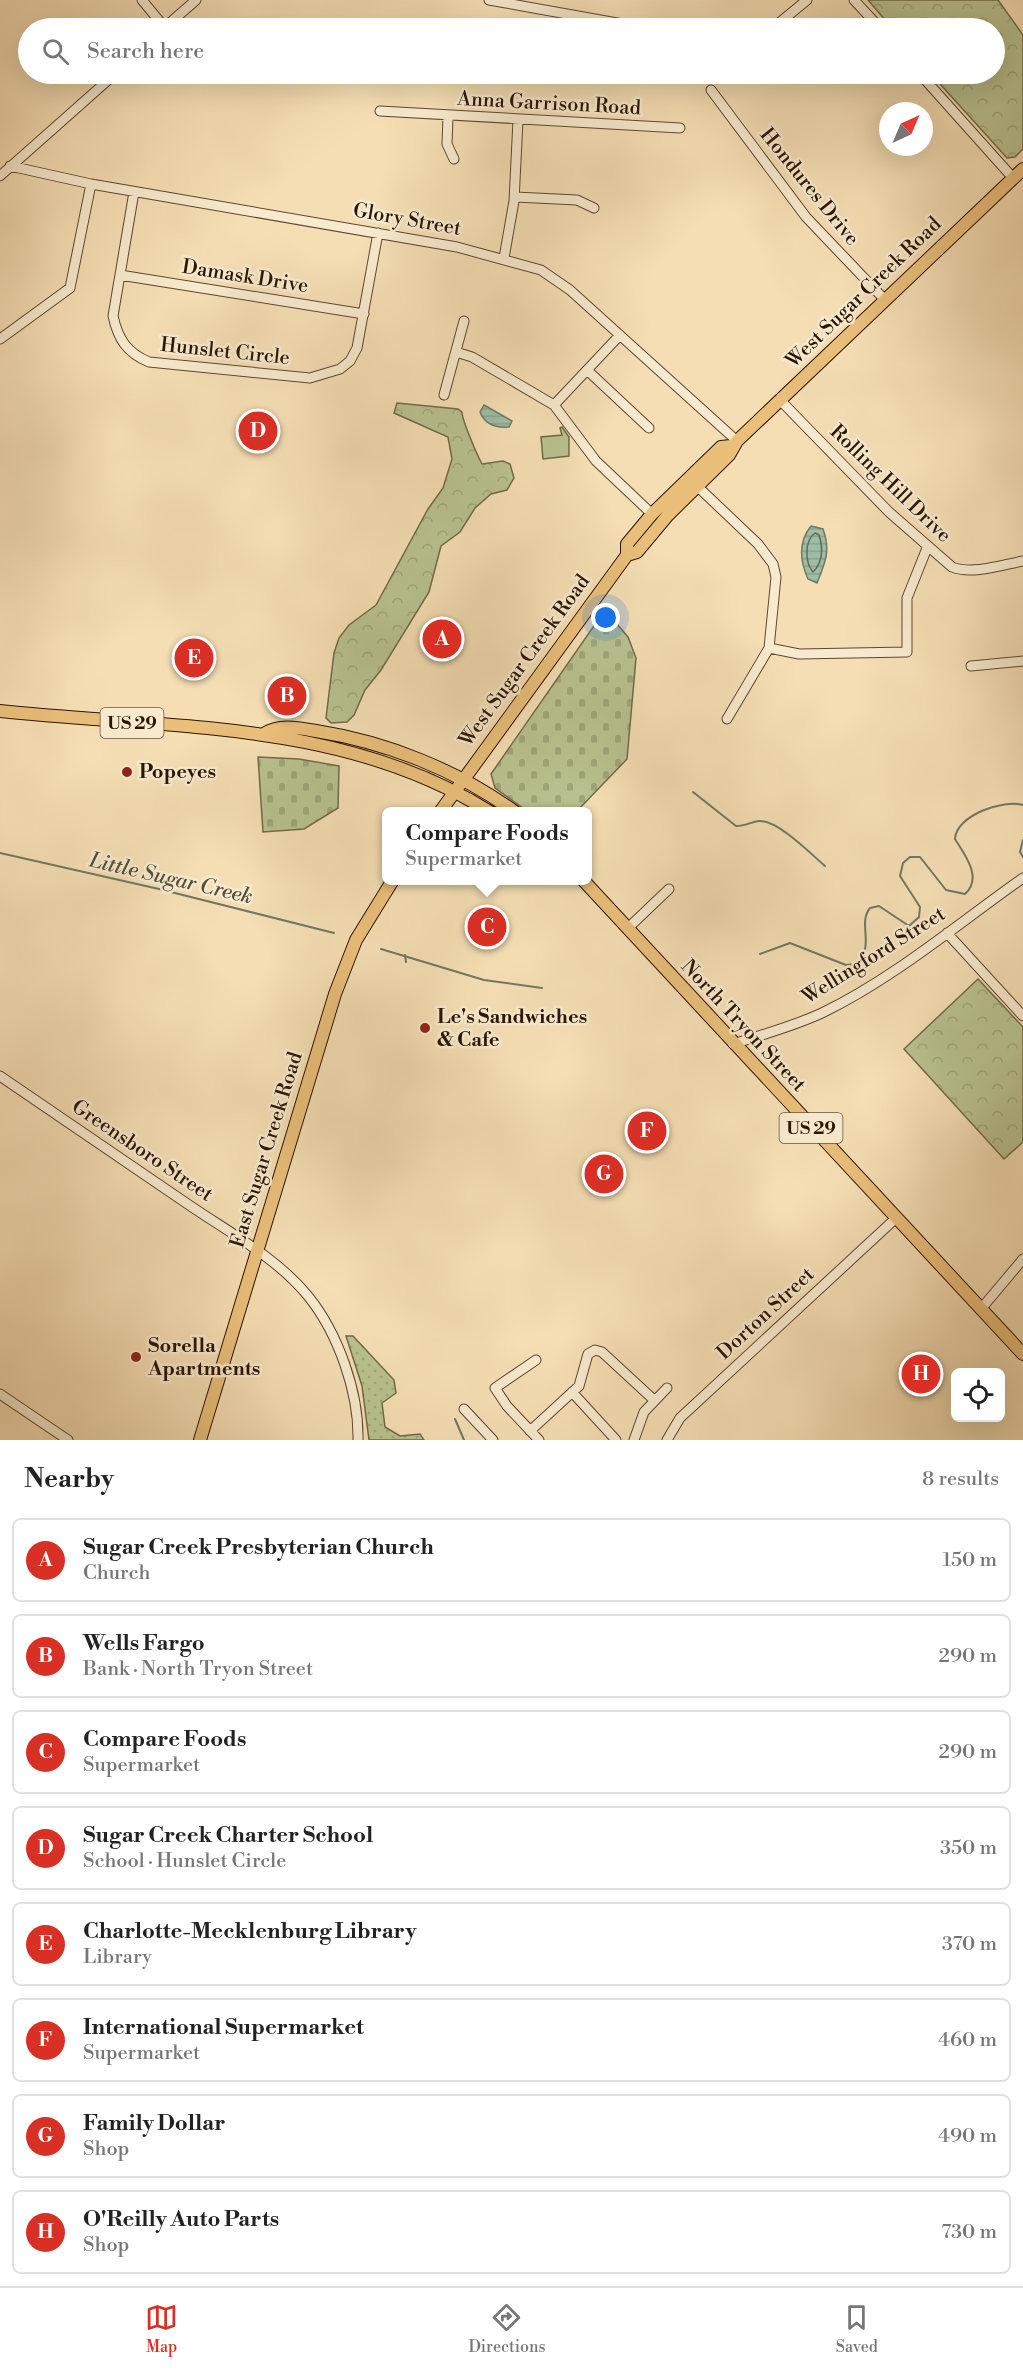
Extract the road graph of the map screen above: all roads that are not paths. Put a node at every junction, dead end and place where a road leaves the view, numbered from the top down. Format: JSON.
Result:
{"nodes":[{"id":1,"x":142,"y":0,"type":"edge"},
{"id":2,"x":196,"y":0,"type":"edge"},
{"id":3,"x":489,"y":0,"type":"edge"},
{"id":4,"x":807,"y":0,"type":"edge"},
{"id":5,"x":854,"y":0,"type":"edge"},
{"id":6,"x":156,"y":18,"type":"edge"},
{"id":7,"x":175,"y":18,"type":"edge"},
{"id":8,"x":589,"y":18,"type":"edge"},
{"id":9,"x":785,"y":18,"type":"edge"},
{"id":10,"x":871,"y":18,"type":"edge"},
{"id":11,"x":104,"y":84,"type":"edge"},
{"id":12,"x":929,"y":84,"type":"edge"},
{"id":13,"x":711,"y":90,"type":"dead end"},
{"id":14,"x":380,"y":111,"type":"dead end"},
{"id":15,"x":448,"y":117,"type":"junction"},
{"id":16,"x":518,"y":120,"type":"junction"},
{"id":17,"x":680,"y":128,"type":"dead end"},
{"id":18,"x":454,"y":159,"type":"dead end"},
{"id":19,"x":10,"y":166,"type":"junction"},
{"id":20,"x":1023,"y":169,"type":"edge"},
{"id":21,"x":0,"y":176,"type":"edge"},
{"id":22,"x":1013,"y":178,"type":"junction"},
{"id":23,"x":91,"y":184,"type":"junction"},
{"id":24,"x":134,"y":192,"type":"junction"},
{"id":25,"x":515,"y":197,"type":"junction"},
{"id":26,"x":594,"y":208,"type":"dead end"},
{"id":27,"x":378,"y":233,"type":"junction"},
{"id":28,"x":504,"y":258,"type":"junction"},
{"id":29,"x":120,"y":275,"type":"junction"},
{"id":30,"x":885,"y":300,"type":"junction"},
{"id":31,"x":364,"y":314,"type":"junction"},
{"id":32,"x":464,"y":321,"type":"dead end"},
{"id":33,"x":620,"y":335,"type":"junction"},
{"id":34,"x":0,"y":339,"type":"edge"},
{"id":35,"x":456,"y":352,"type":"junction"},
{"id":36,"x":587,"y":370,"type":"junction"},
{"id":37,"x":444,"y":395,"type":"dead end"},
{"id":38,"x":780,"y":400,"type":"junction"},
{"id":39,"x":554,"y":405,"type":"junction"},
{"id":40,"x":649,"y":428,"type":"dead end"},
{"id":41,"x":734,"y":443,"type":"junction"},
{"id":42,"x":697,"y":486,"type":"junction"},
{"id":43,"x":652,"y":514,"type":"junction"},
{"id":44,"x":927,"y":548,"type":"junction"},
{"id":45,"x":627,"y":555,"type":"junction"},
{"id":46,"x":1023,"y":561,"type":"edge"},
{"id":47,"x":769,"y":648,"type":"junction"},
{"id":48,"x":1023,"y":661,"type":"edge"},
{"id":49,"x":971,"y":666,"type":"dead end"},
{"id":50,"x":0,"y":711,"type":"edge"},
{"id":51,"x":727,"y":718,"type":"dead end"},
{"id":52,"x":458,"y":785,"type":"junction"},
{"id":53,"x":443,"y":807,"type":"edge"},
{"id":54,"x":484,"y":807,"type":"edge"},
{"id":55,"x":504,"y":807,"type":"edge"},
{"id":56,"x":1023,"y":878,"type":"edge"},
{"id":57,"x":390,"y":885,"type":"edge"},
{"id":58,"x":587,"y":885,"type":"edge"},
{"id":59,"x":669,"y":889,"type":"dead end"},
{"id":60,"x":627,"y":929,"type":"junction"},
{"id":61,"x":946,"y":933,"type":"junction"},
{"id":62,"x":1023,"y":1016,"type":"edge"},
{"id":63,"x":733,"y":1044,"type":"junction"},
{"id":64,"x":0,"y":1076,"type":"edge"},
{"id":65,"x":896,"y":1219,"type":"junction"},
{"id":66,"x":256,"y":1251,"type":"junction"},
{"id":67,"x":1023,"y":1258,"type":"edge"},
{"id":68,"x":981,"y":1309,"type":"junction"},
{"id":69,"x":1023,"y":1354,"type":"edge"},
{"id":70,"x":536,"y":1360,"type":"dead end"},
{"id":71,"x":667,"y":1388,"type":"dead end"},
{"id":72,"x":572,"y":1392,"type":"junction"},
{"id":73,"x":0,"y":1394,"type":"edge"},
{"id":74,"x":654,"y":1400,"type":"junction"},
{"id":75,"x":464,"y":1409,"type":"dead end"},
{"id":76,"x":530,"y":1431,"type":"junction"},
{"id":77,"x":68,"y":1440,"type":"edge"},
{"id":78,"x":200,"y":1440,"type":"edge"},
{"id":79,"x":358,"y":1440,"type":"edge"},
{"id":80,"x":493,"y":1440,"type":"edge"},
{"id":81,"x":539,"y":1440,"type":"edge"},
{"id":82,"x":616,"y":1440,"type":"edge"},
{"id":83,"x":634,"y":1440,"type":"edge"},
{"id":84,"x":667,"y":1440,"type":"edge"}],
"edges":[{"from":1,"to":6,"type":"street"},
{"from":2,"to":7,"type":"street"},
{"from":3,"to":8,"type":"street"},
{"from":4,"to":9,"type":"street"},
{"from":5,"to":10,"type":"street"},
{"from":11,"to":19,"type":"street"},
{"from":12,"to":22,"type":"street"},
{"from":13,"to":30,"type":"street","name":"Hondures Drive"},
{"from":14,"to":15,"type":"street","name":"Anna Garrison Road"},
{"from":15,"to":16,"type":"street","name":"Anna Garrison Road"},
{"from":15,"to":18,"type":"street"},
{"from":16,"to":17,"type":"street","name":"Anna Garrison Road"},
{"from":16,"to":25,"type":"street"},
{"from":19,"to":21,"type":"street"},
{"from":19,"to":23,"type":"street","name":"Glory Street"},
{"from":20,"to":22,"type":"main road","name":"West Sugar Creek Road"},
{"from":22,"to":30,"type":"main road","name":"West Sugar Creek Road"},
{"from":23,"to":24,"type":"street","name":"Glory Street"},
{"from":23,"to":34,"type":"street"},
{"from":24,"to":27,"type":"street","name":"Glory Street"},
{"from":24,"to":29,"type":"street","name":"Hunslet Circle"},
{"from":25,"to":26,"type":"street"},
{"from":25,"to":28,"type":"street"},
{"from":27,"to":28,"type":"street","name":"Glory Street"},
{"from":27,"to":31,"type":"street","name":"Hunslet Circle"},
{"from":28,"to":33,"type":"street","name":"Glory Street"},
{"from":29,"to":31,"type":"street","name":"Damask Drive"},
{"from":29,"to":31,"type":"street","name":"Hunslet Circle"},
{"from":30,"to":38,"type":"main road","name":"West Sugar Creek Road"},
{"from":32,"to":35,"type":"street"},
{"from":33,"to":36,"type":"street"},
{"from":33,"to":41,"type":"street","name":"Glory Street"},
{"from":35,"to":37,"type":"street"},
{"from":35,"to":39,"type":"street"},
{"from":36,"to":39,"type":"street"},
{"from":36,"to":40,"type":"street"},
{"from":38,"to":41,"type":"main road","name":"West Sugar Creek Road"},
{"from":38,"to":44,"type":"street","name":"Rolling Hill Drive"},
{"from":39,"to":43,"type":"street"},
{"from":41,"to":42,"type":"main road","name":"West Sugar Creek Road"},
{"from":41,"to":43,"type":"main road","name":"West Sugar Creek Road"},
{"from":42,"to":45,"type":"main road","name":"West Sugar Creek Road"},
{"from":42,"to":47,"type":"street"},
{"from":43,"to":45,"type":"main road","name":"West Sugar Creek Road"},
{"from":44,"to":46,"type":"street","name":"Rolling Hill Drive"},
{"from":44,"to":47,"type":"street"},
{"from":45,"to":52,"type":"main road","name":"West Sugar Creek Road"},
{"from":47,"to":51,"type":"street"},
{"from":48,"to":49,"type":"street"},
{"from":50,"to":52,"type":"main road","number":"US 29"},
{"from":52,"to":53,"type":"main road"},
{"from":52,"to":54,"type":"main road","number":"US 29"},
{"from":52,"to":55,"type":"main road","number":"US 29"},
{"from":56,"to":61,"type":"street","name":"Wellingford Street"},
{"from":57,"to":66,"type":"main road","name":"East Sugar Creek Road"},
{"from":58,"to":60,"type":"main road","name":"North Tryon Street","number":"US 29"},
{"from":59,"to":60,"type":"street"},
{"from":60,"to":63,"type":"main road","name":"North Tryon Street","number":"US 29"},
{"from":61,"to":62,"type":"street"},
{"from":61,"to":63,"type":"street","name":"Wellingford Street"},
{"from":63,"to":65,"type":"main road","name":"North Tryon Street","number":"US 29"},
{"from":64,"to":66,"type":"street","name":"Greensboro Street"},
{"from":65,"to":68,"type":"main road","name":"North Tryon Street","number":"US 29"},
{"from":65,"to":84,"type":"street","name":"Dorton Street"},
{"from":66,"to":78,"type":"main road","name":"East Sugar Creek Road"},
{"from":66,"to":79,"type":"street","name":"Greensboro Street"},
{"from":67,"to":68,"type":"street"},
{"from":68,"to":69,"type":"main road","name":"North Tryon Street","number":"US 29"},
{"from":70,"to":76,"type":"street"},
{"from":71,"to":74,"type":"street"},
{"from":72,"to":74,"type":"street"},
{"from":72,"to":76,"type":"street"},
{"from":72,"to":82,"type":"street"},
{"from":73,"to":77,"type":"street"},
{"from":74,"to":83,"type":"street"},
{"from":75,"to":80,"type":"street"},
{"from":76,"to":81,"type":"street"}]}
